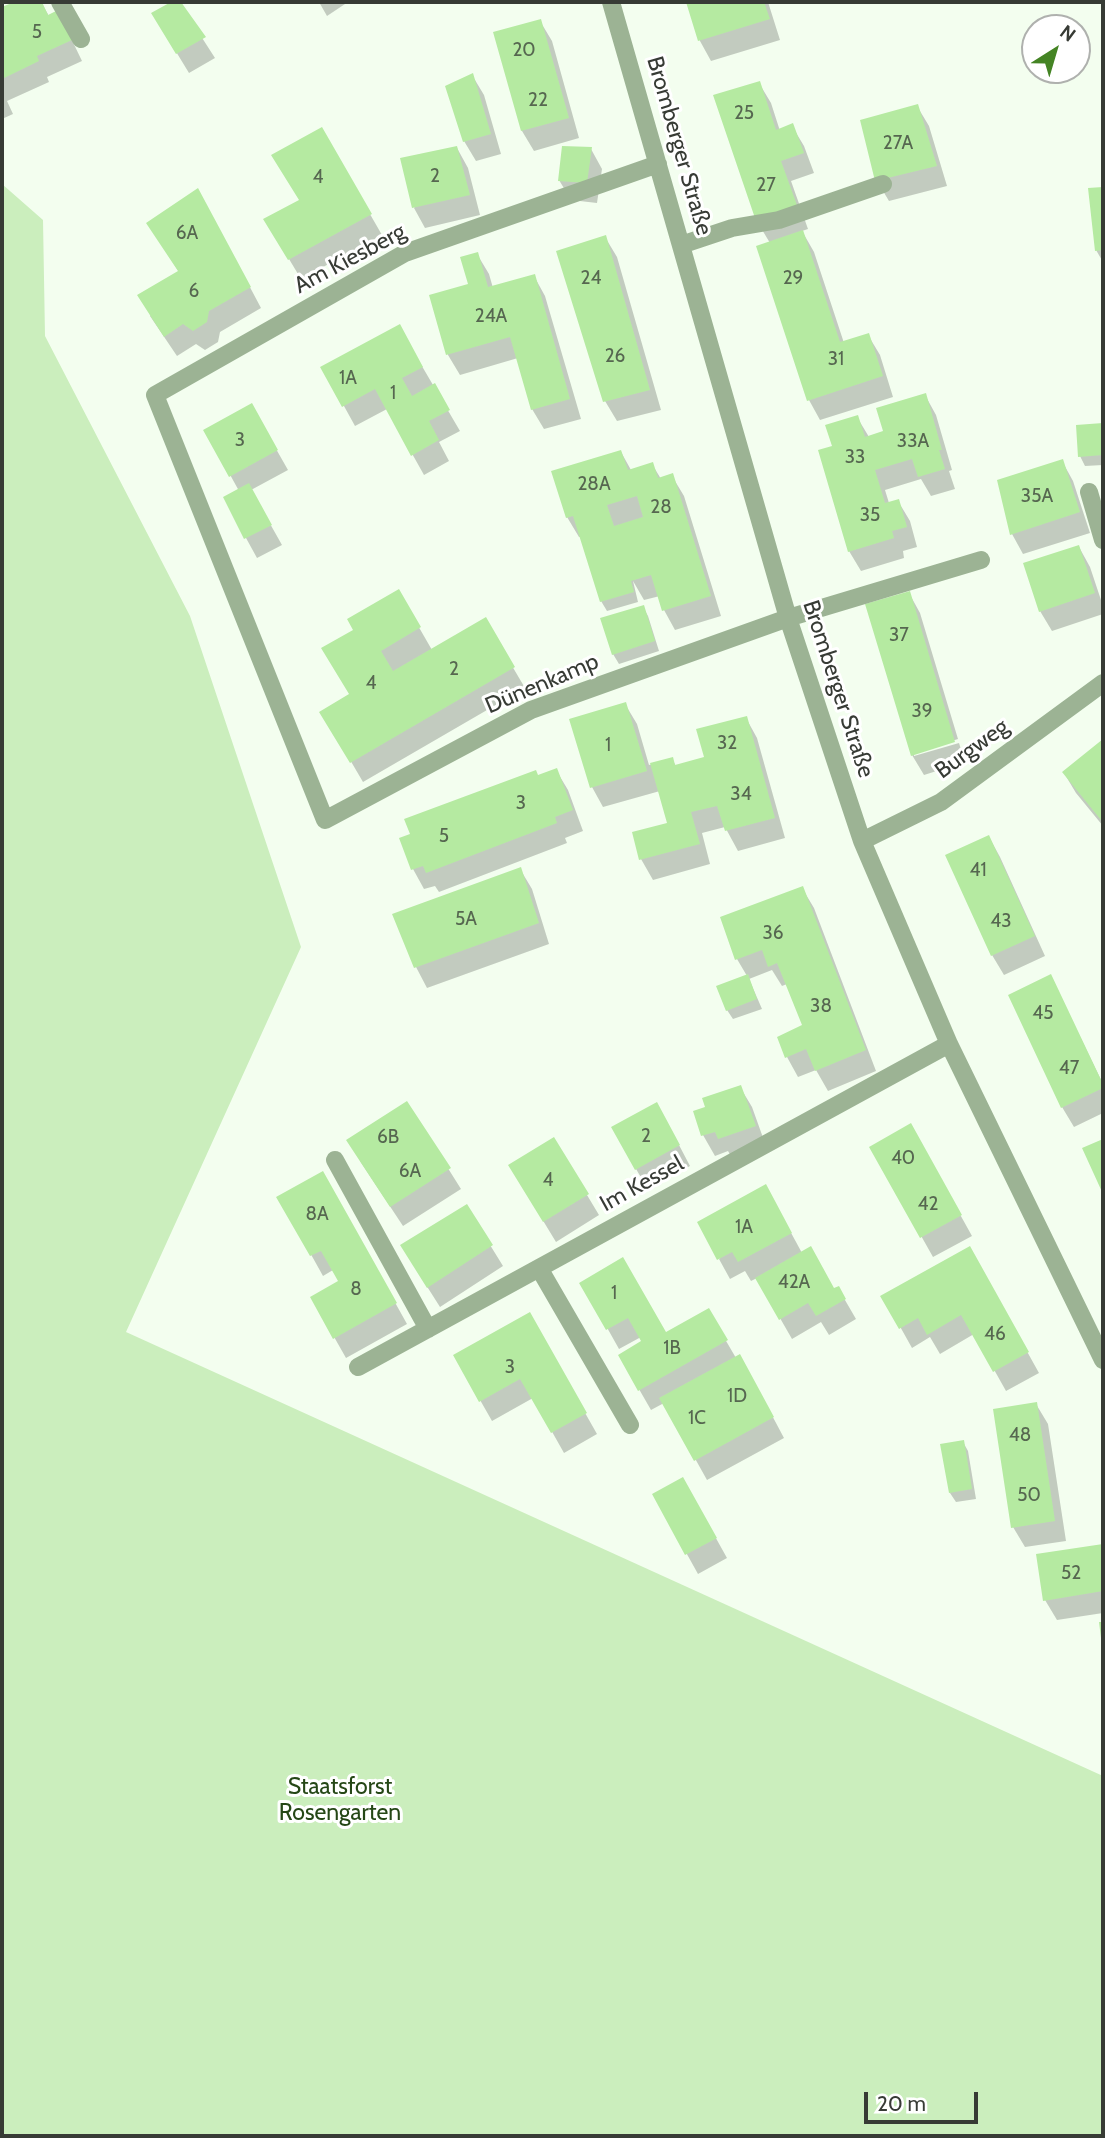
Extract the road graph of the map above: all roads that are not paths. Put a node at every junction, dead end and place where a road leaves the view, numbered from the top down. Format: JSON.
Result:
{"nodes":[{"id":1,"x":60,"y":2,"type":"edge"},
{"id":2,"x":611,"y":2,"type":"edge"},
{"id":3,"x":81,"y":39,"type":"dead end"},
{"id":4,"x":658,"y":164,"type":"junction"},
{"id":5,"x":883,"y":184,"type":"dead end"},
{"id":6,"x":681,"y":245,"type":"junction"},
{"id":7,"x":1089,"y":492,"type":"dead end"},
{"id":8,"x":1103,"y":540,"type":"edge"},
{"id":9,"x":981,"y":560,"type":"dead end"},
{"id":10,"x":788,"y":618,"type":"junction"},
{"id":11,"x":1103,"y":682,"type":"edge"},
{"id":12,"x":325,"y":820,"type":"joint"},
{"id":13,"x":862,"y":841,"type":"junction"},
{"id":14,"x":950,"y":1044,"type":"junction"},
{"id":15,"x":335,"y":1160,"type":"dead end"},
{"id":16,"x":539,"y":1268,"type":"junction"},
{"id":17,"x":428,"y":1329,"type":"junction"},
{"id":18,"x":1103,"y":1360,"type":"edge"},
{"id":19,"x":358,"y":1367,"type":"dead end"},
{"id":20,"x":630,"y":1425,"type":"dead end"}],
"edges":[{"from":1,"to":3,"type":"street"},
{"from":2,"to":4,"type":"street","name":"Bromberger Straße"},
{"from":4,"to":6,"type":"street","name":"Bromberger Straße"},
{"from":4,"to":12,"type":"street","name":"Am Kiesberg"},
{"from":5,"to":6,"type":"street"},
{"from":6,"to":10,"type":"street","name":"Bromberger Straße"},
{"from":7,"to":8,"type":"street"},
{"from":9,"to":10,"type":"street","name":"Dünenkamp"},
{"from":10,"to":12,"type":"street","name":"Dünenkamp"},
{"from":10,"to":13,"type":"street","name":"Bromberger Straße"},
{"from":11,"to":13,"type":"street","name":"Burgweg"},
{"from":13,"to":14,"type":"street","name":"Bromberger Straße"},
{"from":14,"to":16,"type":"street","name":"Im Kessel"},
{"from":14,"to":18,"type":"street","name":"Bromberger Straße"},
{"from":15,"to":17,"type":"street"},
{"from":16,"to":17,"type":"street","name":"Im Kessel"},
{"from":16,"to":20,"type":"street"},
{"from":17,"to":19,"type":"street","name":"Im Kessel"}]}
